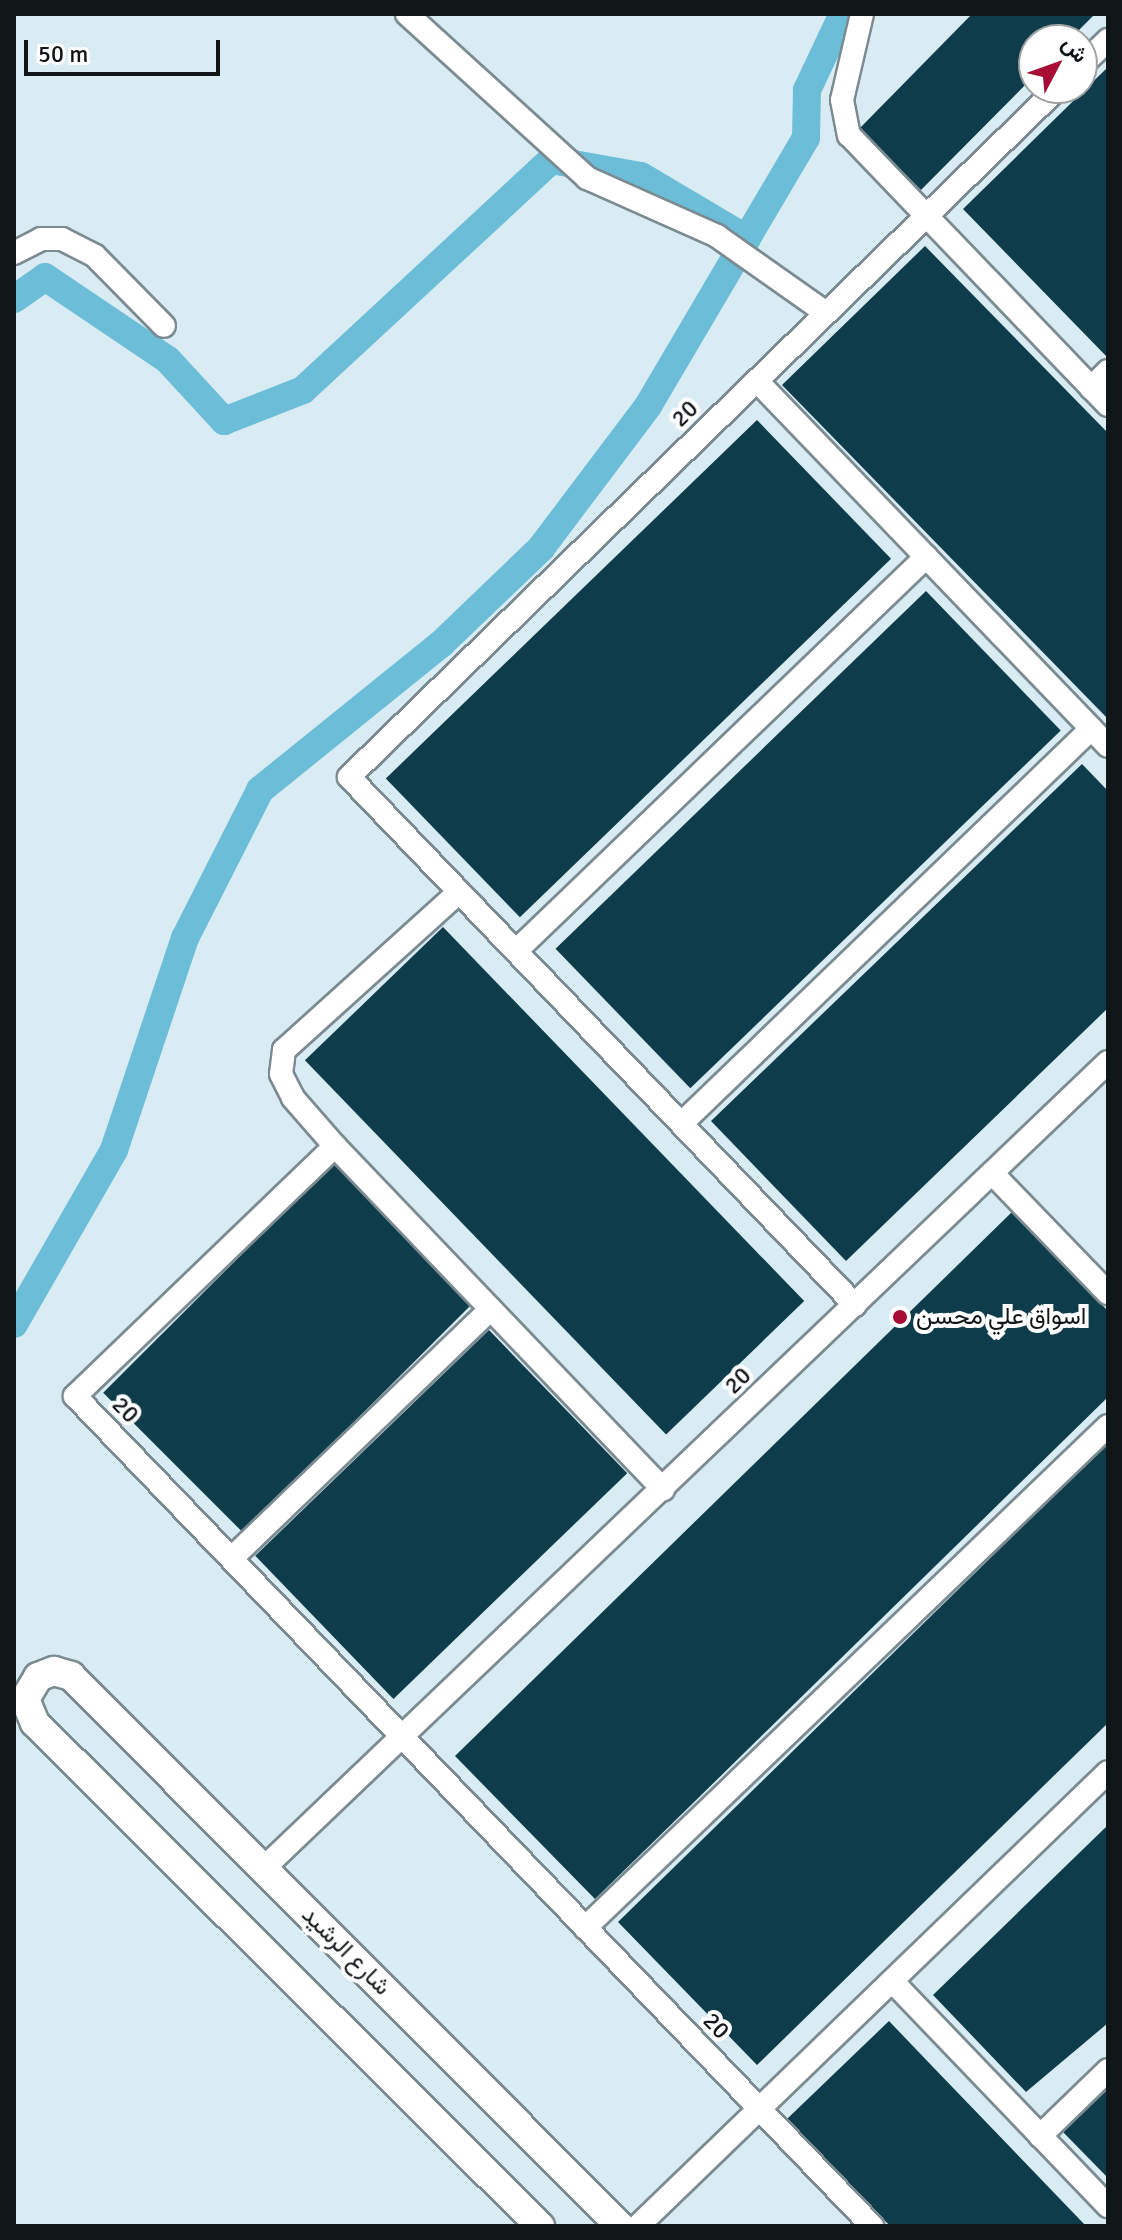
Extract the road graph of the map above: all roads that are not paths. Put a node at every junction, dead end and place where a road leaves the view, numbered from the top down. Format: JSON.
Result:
{"nodes":[{"id":1,"x":407,"y":14,"type":"edge"},
{"id":2,"x":862,"y":14,"type":"edge"},
{"id":3,"x":1042,"y":104,"type":"edge"},
{"id":4,"x":927,"y":216,"type":"junction"},
{"id":5,"x":14,"y":253,"type":"edge"},
{"id":6,"x":826,"y":313,"type":"junction"},
{"id":7,"x":164,"y":326,"type":"dead end"},
{"id":8,"x":1108,"y":371,"type":"edge"},
{"id":9,"x":757,"y":381,"type":"junction"},
{"id":10,"x":1091,"y":388,"type":"junction"},
{"id":11,"x":1108,"y":405,"type":"edge"},
{"id":12,"x":926,"y":557,"type":"junction"},
{"id":13,"x":1091,"y":729,"type":"junction"},
{"id":14,"x":1108,"y":746,"type":"edge"},
{"id":15,"x":459,"y":892,"type":"junction"},
{"id":16,"x":516,"y":951,"type":"junction"},
{"id":17,"x":1108,"y":1062,"type":"edge"},
{"id":18,"x":682,"y":1123,"type":"junction"},
{"id":19,"x":335,"y":1146,"type":"junction"},
{"id":20,"x":992,"y":1173,"type":"junction"},
{"id":21,"x":1108,"y":1293,"type":"edge"},
{"id":22,"x":855,"y":1305,"type":"junction"},
{"id":23,"x":491,"y":1309,"type":"junction"},
{"id":24,"x":1108,"y":1426,"type":"edge"},
{"id":25,"x":663,"y":1489,"type":"junction"},
{"id":26,"x":232,"y":1558,"type":"junction"},
{"id":27,"x":404,"y":1738,"type":"junction"},
{"id":28,"x":1108,"y":1772,"type":"edge"},
{"id":29,"x":264,"y":1868,"type":"junction"},
{"id":30,"x":585,"y":1928,"type":"junction"},
{"id":31,"x":892,"y":1981,"type":"junction"},
{"id":32,"x":1108,"y":2070,"type":"edge"},
{"id":33,"x":758,"y":2107,"type":"junction"},
{"id":34,"x":1040,"y":2136,"type":"junction"},
{"id":35,"x":1108,"y":2206,"type":"edge"},
{"id":36,"x":540,"y":2226,"type":"edge"},
{"id":37,"x":620,"y":2226,"type":"edge"},
{"id":38,"x":638,"y":2226,"type":"edge"},
{"id":39,"x":872,"y":2226,"type":"edge"}],
"edges":[{"from":1,"to":6,"type":"street"},
{"from":2,"to":4,"type":"street"},
{"from":3,"to":4,"type":"street","name":"20"},
{"from":4,"to":6,"type":"street","name":"20"},
{"from":4,"to":10,"type":"street"},
{"from":5,"to":7,"type":"street"},
{"from":6,"to":9,"type":"street","name":"20"},
{"from":8,"to":10,"type":"street"},
{"from":9,"to":12,"type":"street"},
{"from":9,"to":15,"type":"street","name":"20"},
{"from":10,"to":11,"type":"street"},
{"from":12,"to":13,"type":"street"},
{"from":12,"to":16,"type":"street"},
{"from":13,"to":14,"type":"street"},
{"from":13,"to":18,"type":"street"},
{"from":15,"to":16,"type":"street"},
{"from":15,"to":19,"type":"street"},
{"from":16,"to":18,"type":"street"},
{"from":17,"to":20,"type":"street","name":"20"},
{"from":18,"to":22,"type":"street"},
{"from":19,"to":23,"type":"street"},
{"from":19,"to":26,"type":"street","name":"20"},
{"from":20,"to":21,"type":"street"},
{"from":20,"to":22,"type":"street","name":"20"},
{"from":22,"to":25,"type":"street","name":"20"},
{"from":23,"to":25,"type":"street"},
{"from":23,"to":26,"type":"street"},
{"from":24,"to":30,"type":"street"},
{"from":25,"to":27,"type":"street","name":"20"},
{"from":26,"to":27,"type":"street","name":"20"},
{"from":27,"to":29,"type":"street"},
{"from":27,"to":30,"type":"street","name":"20"},
{"from":28,"to":31,"type":"street"},
{"from":29,"to":36,"type":"street","name":"شارع الرشيد"},
{"from":29,"to":37,"type":"street","name":"شارع الرشيد"},
{"from":30,"to":33,"type":"street","name":"20"},
{"from":31,"to":33,"type":"street"},
{"from":31,"to":34,"type":"street"},
{"from":32,"to":34,"type":"street"},
{"from":33,"to":38,"type":"street"},
{"from":33,"to":39,"type":"street","name":"20"},
{"from":34,"to":35,"type":"street"}]}
